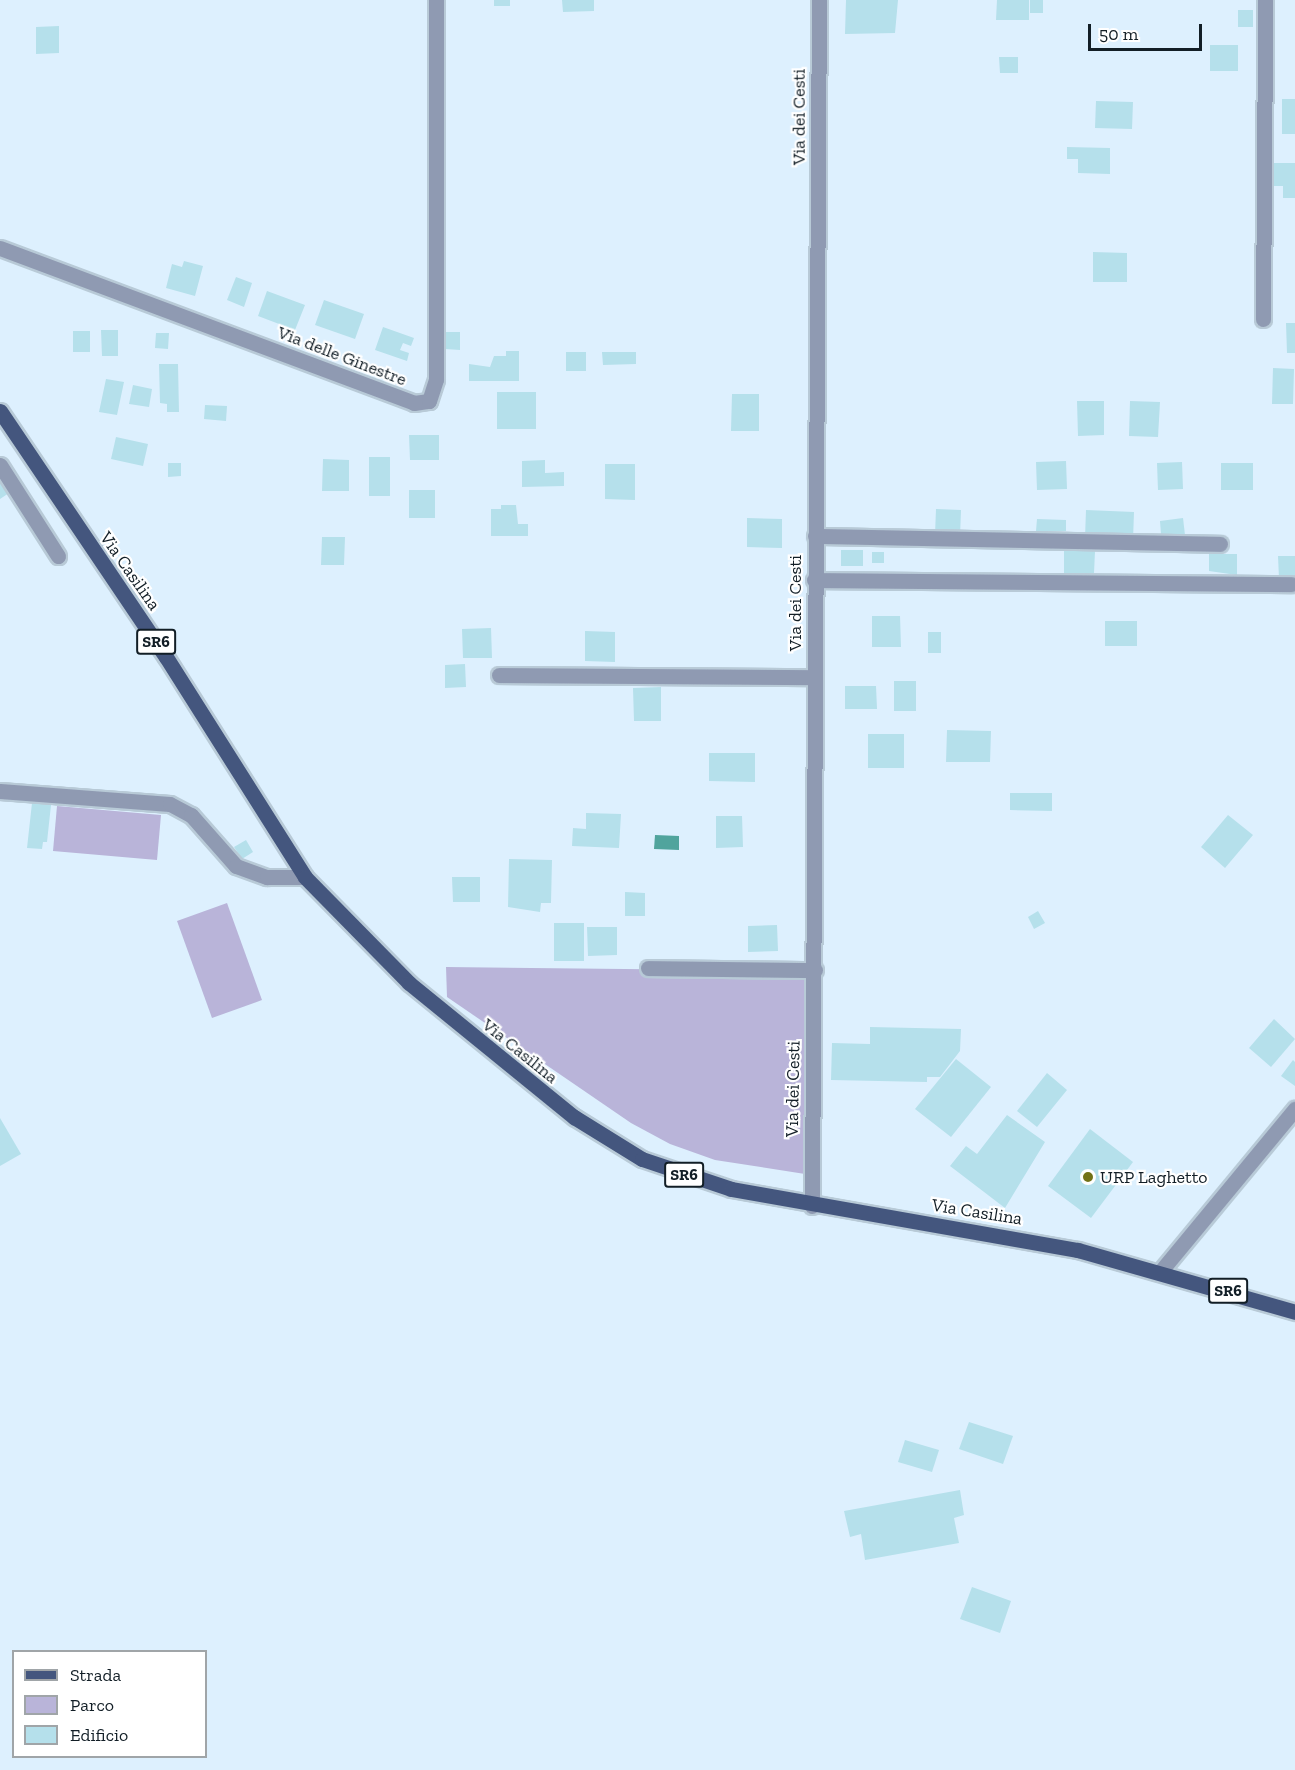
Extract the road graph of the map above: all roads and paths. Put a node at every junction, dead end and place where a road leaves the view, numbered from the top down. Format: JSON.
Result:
{"nodes":[{"id":1,"x":436,"y":0,"type":"edge"},
{"id":2,"x":819,"y":0,"type":"edge"},
{"id":3,"x":1265,"y":0,"type":"edge"},
{"id":4,"x":0,"y":248,"type":"edge"},
{"id":5,"x":1263,"y":319,"type":"dead end"},
{"id":6,"x":0,"y":411,"type":"edge"},
{"id":7,"x":0,"y":465,"type":"edge"},
{"id":8,"x":815,"y":536,"type":"junction"},
{"id":9,"x":1220,"y":544,"type":"dead end"},
{"id":10,"x":58,"y":556,"type":"dead end"},
{"id":11,"x":814,"y":580,"type":"junction"},
{"id":12,"x":1291,"y":584,"type":"dead end"},
{"id":13,"x":499,"y":675,"type":"dead end"},
{"id":14,"x":814,"y":677,"type":"junction"},
{"id":15,"x":0,"y":791,"type":"edge"},
{"id":16,"x":305,"y":877,"type":"junction"},
{"id":17,"x":648,"y":968,"type":"dead end"},
{"id":18,"x":815,"y":970,"type":"junction"},
{"id":19,"x":1295,"y":1109,"type":"edge"},
{"id":20,"x":812,"y":1206,"type":"junction"},
{"id":21,"x":1160,"y":1272,"type":"junction"},
{"id":22,"x":1295,"y":1312,"type":"edge"}],
"edges":[{"from":1,"to":4,"type":"street","name":"Via delle Ginestre"},
{"from":2,"to":8,"type":"street","name":"Via dei Cesti"},
{"from":3,"to":5,"type":"street"},
{"from":6,"to":16,"type":"main road","name":"Via Casilina","number":"SR6"},
{"from":7,"to":10,"type":"street"},
{"from":8,"to":9,"type":"street"},
{"from":8,"to":11,"type":"street","name":"Via dei Cesti"},
{"from":11,"to":12,"type":"street"},
{"from":11,"to":14,"type":"street","name":"Via dei Cesti"},
{"from":13,"to":14,"type":"street"},
{"from":14,"to":18,"type":"street","name":"Via dei Cesti"},
{"from":15,"to":16,"type":"street"},
{"from":16,"to":20,"type":"main road","name":"Via Casilina","number":"SR6"},
{"from":17,"to":18,"type":"street"},
{"from":18,"to":20,"type":"street","name":"Via dei Cesti"},
{"from":19,"to":21,"type":"street"},
{"from":20,"to":21,"type":"main road","name":"Via Casilina","number":"SR6"},
{"from":21,"to":22,"type":"main road","name":"Via Casilina","number":"SR6"}]}
